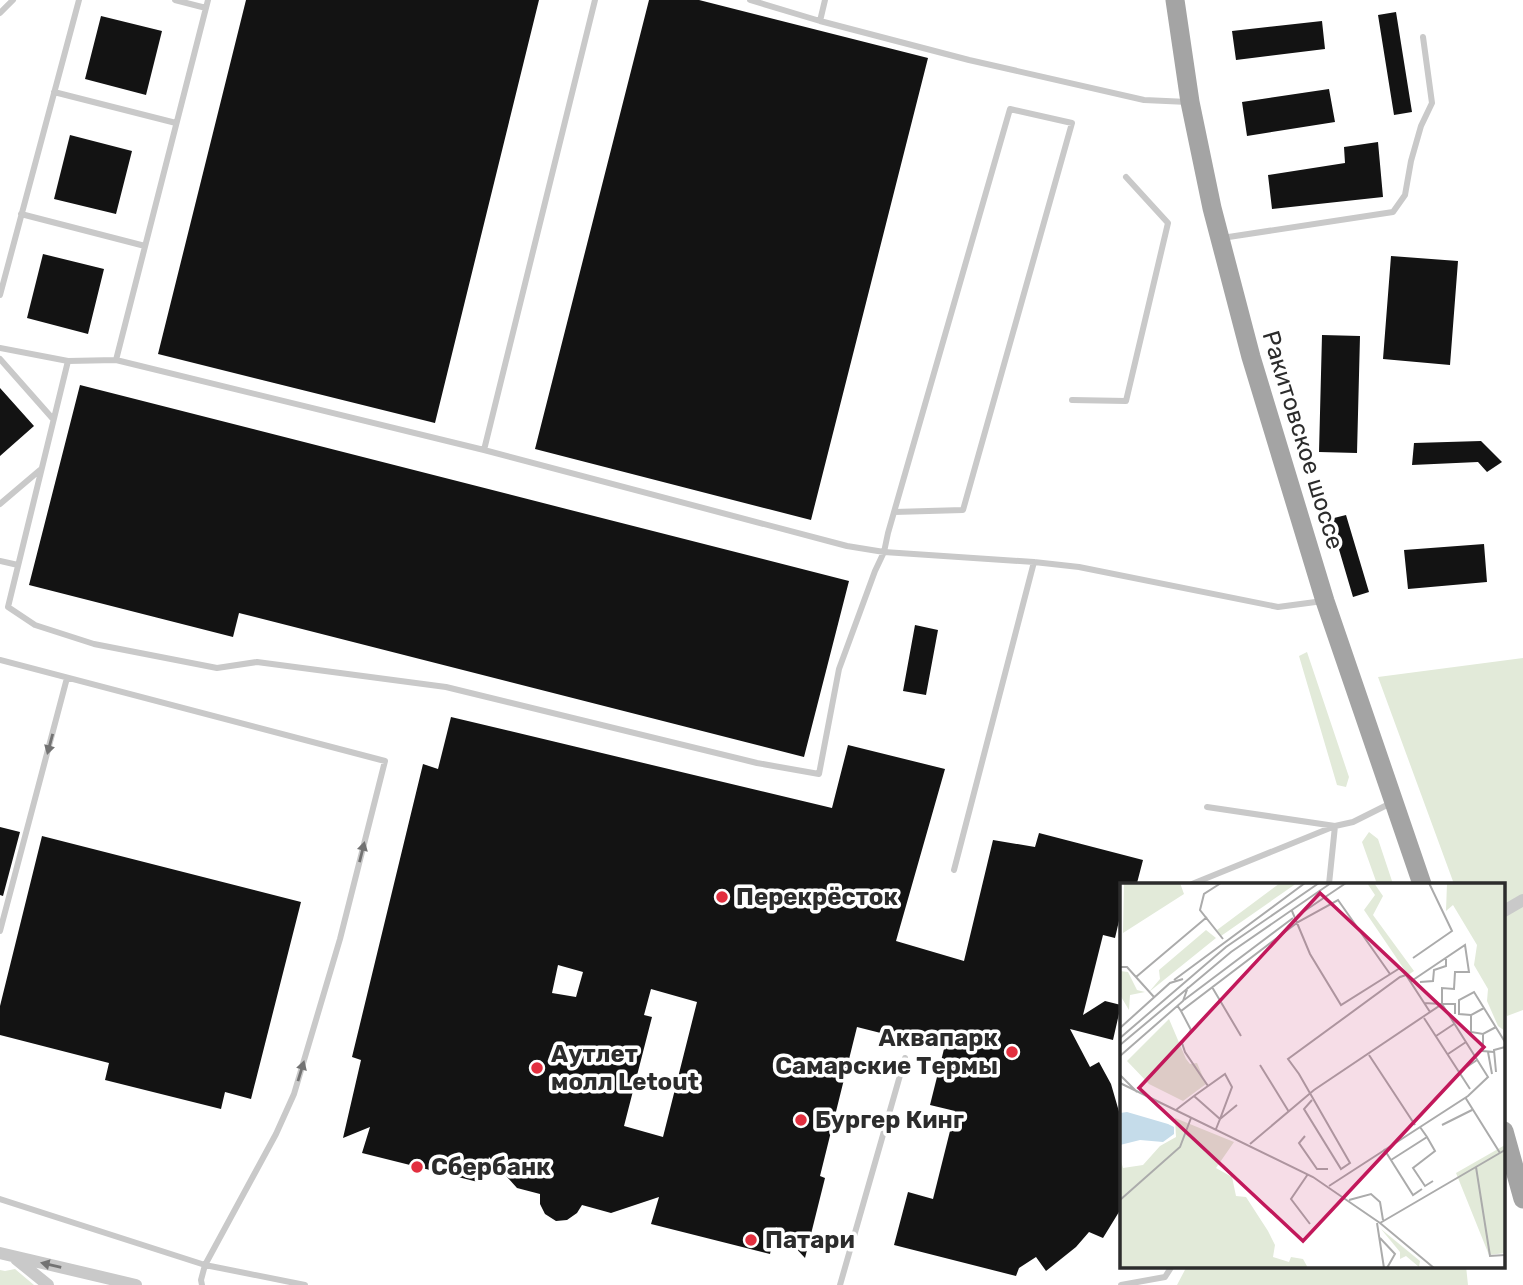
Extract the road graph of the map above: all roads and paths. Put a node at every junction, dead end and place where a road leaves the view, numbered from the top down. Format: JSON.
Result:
{"nodes":[{"id":1,"x":13,"y":0,"type":"edge"},
{"id":2,"x":79,"y":0,"type":"edge"},
{"id":3,"x":175,"y":0,"type":"edge"},
{"id":4,"x":208,"y":0,"type":"edge"},
{"id":5,"x":595,"y":0,"type":"edge"},
{"id":6,"x":750,"y":0,"type":"edge"},
{"id":7,"x":825,"y":0,"type":"edge"},
{"id":8,"x":1175,"y":0,"type":"edge"},
{"id":9,"x":206,"y":8,"type":"junction"},
{"id":10,"x":0,"y":13,"type":"edge"},
{"id":11,"x":820,"y":21,"type":"junction"},
{"id":12,"x":1423,"y":37,"type":"dead end"},
{"id":13,"x":54,"y":92,"type":"junction"},
{"id":14,"x":1190,"y":103,"type":"junction"},
{"id":15,"x":176,"y":123,"type":"junction"},
{"id":16,"x":1126,"y":177,"type":"dead end"},
{"id":17,"x":21,"y":214,"type":"junction"},
{"id":18,"x":1220,"y":239,"type":"junction"},
{"id":19,"x":145,"y":246,"type":"junction"},
{"id":20,"x":2,"y":276,"type":"edge"},
{"id":21,"x":0,"y":295,"type":"edge"},
{"id":22,"x":0,"y":348,"type":"edge"},
{"id":23,"x":0,"y":359,"type":"edge"},
{"id":24,"x":116,"y":360,"type":"junction"},
{"id":25,"x":68,"y":361,"type":"junction"},
{"id":26,"x":1072,"y":400,"type":"dead end"},
{"id":27,"x":54,"y":419,"type":"junction"},
{"id":28,"x":484,"y":450,"type":"junction"},
{"id":29,"x":41,"y":469,"type":"junction"},
{"id":30,"x":0,"y":504,"type":"edge"},
{"id":31,"x":894,"y":512,"type":"junction"},
{"id":32,"x":884,"y":552,"type":"junction"},
{"id":33,"x":0,"y":561,"type":"edge"},
{"id":34,"x":1034,"y":562,"type":"junction"},
{"id":35,"x":18,"y":565,"type":"junction"},
{"id":36,"x":1325,"y":601,"type":"junction"},
{"id":37,"x":0,"y":660,"type":"edge"},
{"id":38,"x":67,"y":678,"type":"junction"},
{"id":39,"x":1394,"y":802,"type":"junction"},
{"id":40,"x":1207,"y":807,"type":"dead end"},
{"id":41,"x":1335,"y":826,"type":"junction"},
{"id":42,"x":954,"y":870,"type":"dead end"},
{"id":43,"x":1194,"y":883,"type":"edge"},
{"id":44,"x":1329,"y":883,"type":"edge"},
{"id":45,"x":1422,"y":883,"type":"edge"},
{"id":46,"x":1523,"y":900,"type":"edge"},
{"id":47,"x":1506,"y":910,"type":"edge"},
{"id":48,"x":0,"y":932,"type":"edge"},
{"id":49,"x":905,"y":1058,"type":"dead end"},
{"id":50,"x":1506,"y":1138,"type":"edge"},
{"id":51,"x":0,"y":1199,"type":"edge"},
{"id":52,"x":1523,"y":1199,"type":"edge"},
{"id":53,"x":7,"y":1254,"type":"edge"},
{"id":54,"x":205,"y":1265,"type":"junction"},
{"id":55,"x":1171,"y":1268,"type":"edge"},
{"id":56,"x":200,"y":1283,"type":"edge"},
{"id":57,"x":48,"y":1285,"type":"edge"},
{"id":58,"x":136,"y":1285,"type":"edge"},
{"id":59,"x":305,"y":1285,"type":"edge"},
{"id":60,"x":840,"y":1285,"type":"edge"},
{"id":61,"x":1121,"y":1285,"type":"edge"}],
"edges":[{"from":1,"to":10,"type":"lane"},
{"from":2,"to":13,"type":"lane"},
{"from":3,"to":9,"type":"lane"},
{"from":4,"to":9,"type":"lane"},
{"from":5,"to":28,"type":"lane"},
{"from":6,"to":11,"type":"lane"},
{"from":7,"to":11,"type":"lane"},
{"from":8,"to":14,"type":"main road","name":"Ракитовское шоссе"},
{"from":9,"to":15,"type":"lane"},
{"from":11,"to":14,"type":"lane"},
{"from":12,"to":18,"type":"lane"},
{"from":13,"to":15,"type":"lane"},
{"from":13,"to":17,"type":"lane"},
{"from":14,"to":18,"type":"main road","name":"Ракитовское шоссе"},
{"from":15,"to":19,"type":"lane"},
{"from":16,"to":26,"type":"lane"},
{"from":17,"to":19,"type":"lane"},
{"from":17,"to":20,"type":"lane"},
{"from":18,"to":36,"type":"main road","name":"Ракитовское шоссе"},
{"from":19,"to":24,"type":"lane"},
{"from":20,"to":21,"type":"lane"},
{"from":22,"to":25,"type":"lane"},
{"from":23,"to":27,"type":"lane"},
{"from":24,"to":25,"type":"lane"},
{"from":24,"to":28,"type":"lane"},
{"from":25,"to":27,"type":"lane"},
{"from":27,"to":29,"type":"lane"},
{"from":28,"to":32,"type":"lane"},
{"from":29,"to":30,"type":"lane"},
{"from":29,"to":35,"type":"lane"},
{"from":31,"to":31,"type":"lane"},
{"from":31,"to":32,"type":"lane"},
{"from":32,"to":34,"type":"lane"},
{"from":32,"to":35,"type":"lane"},
{"from":33,"to":35,"type":"lane"},
{"from":34,"to":36,"type":"lane"},
{"from":34,"to":42,"type":"lane"},
{"from":36,"to":39,"type":"main road","name":"Ракитовское шоссе"},
{"from":37,"to":38,"type":"lane"},
{"from":38,"to":48,"type":"lane","one_way":true},
{"from":54,"to":38,"type":"lane","one_way":true},
{"from":39,"to":41,"type":"lane"},
{"from":39,"to":45,"type":"main road","name":"Ракитовское шоссе"},
{"from":40,"to":41,"type":"lane"},
{"from":41,"to":43,"type":"lane"},
{"from":41,"to":44,"type":"lane"},
{"from":46,"to":47,"type":"street"},
{"from":49,"to":60,"type":"lane"},
{"from":50,"to":52,"type":"main road"},
{"from":51,"to":54,"type":"lane"},
{"from":53,"to":57,"type":"street"},
{"from":58,"to":53,"type":"street","one_way":true},
{"from":54,"to":56,"type":"lane"},
{"from":54,"to":59,"type":"lane"},
{"from":55,"to":61,"type":"lane"}]}
